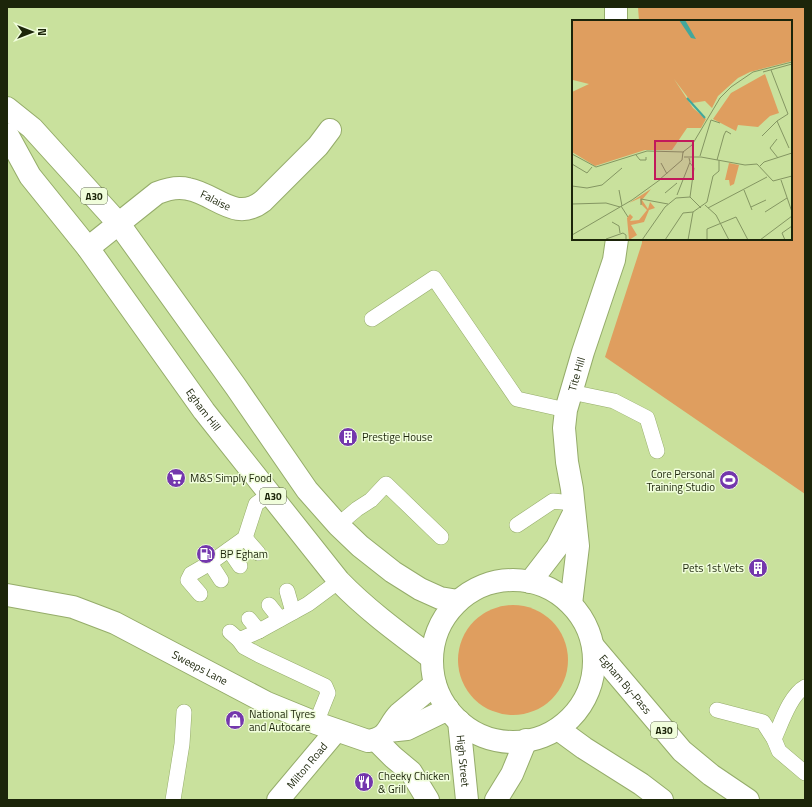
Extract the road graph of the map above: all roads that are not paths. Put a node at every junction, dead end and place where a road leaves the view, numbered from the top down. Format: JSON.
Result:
{"nodes":[{"id":1,"x":616,"y":7,"type":"edge"},
{"id":2,"x":616,"y":20,"type":"edge"},
{"id":3,"x":7,"y":108,"type":"edge"},
{"id":4,"x":330,"y":130,"type":"dead end"},
{"id":5,"x":7,"y":134,"type":"edge"},
{"id":6,"x":119,"y":224,"type":"junction"},
{"id":7,"x":616,"y":240,"type":"edge"},
{"id":8,"x":88,"y":248,"type":"junction"},
{"id":9,"x":372,"y":319,"type":"dead end"},
{"id":10,"x":568,"y":401,"type":"junction"},
{"id":11,"x":657,"y":451,"type":"dead end"},
{"id":12,"x":271,"y":494,"type":"junction"},
{"id":13,"x":573,"y":508,"type":"junction"},
{"id":14,"x":338,"y":525,"type":"junction"},
{"id":15,"x":517,"y":526,"type":"dead end"},
{"id":16,"x":442,"y":537,"type":"dead end"},
{"id":17,"x":245,"y":538,"type":"junction"},
{"id":18,"x":229,"y":550,"type":"junction"},
{"id":19,"x":258,"y":553,"type":"dead end"},
{"id":20,"x":210,"y":563,"type":"junction"},
{"id":21,"x":240,"y":566,"type":"dead end"},
{"id":22,"x":221,"y":580,"type":"dead end"},
{"id":23,"x":340,"y":580,"type":"junction"},
{"id":24,"x":530,"y":582,"type":"junction"},
{"id":25,"x":287,"y":591,"type":"dead end"},
{"id":26,"x":200,"y":594,"type":"dead end"},
{"id":27,"x":7,"y":595,"type":"edge"},
{"id":28,"x":458,"y":601,"type":"junction"},
{"id":29,"x":571,"y":604,"type":"junction"},
{"id":30,"x":268,"y":605,"type":"dead end"},
{"id":31,"x":286,"y":616,"type":"junction"},
{"id":32,"x":249,"y":619,"type":"dead end"},
{"id":33,"x":259,"y":631,"type":"junction"},
{"id":34,"x":593,"y":646,"type":"junction"},
{"id":35,"x":432,"y":658,"type":"junction"},
{"id":36,"x":435,"y":684,"type":"junction"},
{"id":37,"x":805,"y":687,"type":"edge"},
{"id":38,"x":718,"y":710,"type":"dead end"},
{"id":39,"x":184,"y":712,"type":"dead end"},
{"id":40,"x":453,"y":715,"type":"junction"},
{"id":41,"x":316,"y":723,"type":"junction"},
{"id":42,"x":558,"y":729,"type":"junction"},
{"id":43,"x":336,"y":731,"type":"junction"},
{"id":44,"x":382,"y":736,"type":"junction"},
{"id":45,"x":774,"y":739,"type":"junction"},
{"id":46,"x":526,"y":740,"type":"junction"},
{"id":47,"x":805,"y":773,"type":"edge"},
{"id":48,"x":173,"y":800,"type":"edge"},
{"id":49,"x":278,"y":800,"type":"edge"},
{"id":50,"x":428,"y":800,"type":"edge"},
{"id":51,"x":467,"y":800,"type":"edge"},
{"id":52,"x":496,"y":800,"type":"edge"},
{"id":53,"x":662,"y":800,"type":"edge"},
{"id":54,"x":748,"y":800,"type":"edge"}],
"edges":[{"from":1,"to":2,"type":"main road"},
{"from":3,"to":6,"type":"main road","number":"A30"},
{"from":4,"to":6,"type":"main road","name":"Falaise"},
{"from":5,"to":8,"type":"main road","name":"Egham Hill","number":"A30"},
{"from":6,"to":8,"type":"main road","name":"Falaise"},
{"from":6,"to":14,"type":"main road","number":"A30"},
{"from":7,"to":10,"type":"main road","name":"Tite Hill"},
{"from":8,"to":12,"type":"main road","name":"Egham Hill","number":"A30"},
{"from":9,"to":10,"type":"lane"},
{"from":10,"to":11,"type":"lane"},
{"from":10,"to":13,"type":"main road","name":"Tite Hill"},
{"from":12,"to":17,"type":"lane"},
{"from":12,"to":23,"type":"main road","name":"Egham Hill","number":"A30"},
{"from":13,"to":15,"type":"lane"},
{"from":13,"to":24,"type":"main road"},
{"from":13,"to":29,"type":"main road","name":"Tite Hill"},
{"from":14,"to":16,"type":"lane"},
{"from":14,"to":28,"type":"main road","number":"A30"},
{"from":17,"to":18,"type":"lane"},
{"from":17,"to":19,"type":"lane"},
{"from":18,"to":20,"type":"lane"},
{"from":18,"to":21,"type":"lane"},
{"from":20,"to":22,"type":"lane"},
{"from":20,"to":26,"type":"lane"},
{"from":23,"to":31,"type":"lane"},
{"from":23,"to":35,"type":"main road","name":"Egham Hill","number":"A30"},
{"from":24,"to":28,"type":"main road"},
{"from":24,"to":29,"type":"main road"},
{"from":25,"to":31,"type":"lane"},
{"from":27,"to":41,"type":"main road","name":"Sweeps Lane"},
{"from":28,"to":35,"type":"main road"},
{"from":29,"to":34,"type":"main road"},
{"from":30,"to":31,"type":"lane"},
{"from":31,"to":33,"type":"lane"},
{"from":32,"to":33,"type":"lane"},
{"from":33,"to":41,"type":"lane"},
{"from":34,"to":42,"type":"main road"},
{"from":34,"to":54,"type":"main road","name":"Egham By-Pass","number":"A30"},
{"from":35,"to":36,"type":"main road"},
{"from":36,"to":40,"type":"main road"},
{"from":36,"to":44,"type":"main road"},
{"from":37,"to":45,"type":"lane"},
{"from":38,"to":45,"type":"lane"},
{"from":39,"to":48,"type":"lane"},
{"from":40,"to":44,"type":"main road","name":"Sweeps Lane"},
{"from":40,"to":46,"type":"main road"},
{"from":40,"to":51,"type":"main road","name":"High Street"},
{"from":41,"to":43,"type":"main road","name":"Sweeps Lane"},
{"from":42,"to":46,"type":"main road"},
{"from":42,"to":53,"type":"main road"},
{"from":43,"to":44,"type":"main road","name":"Sweeps Lane"},
{"from":43,"to":49,"type":"main road","name":"Milton Road"},
{"from":44,"to":50,"type":"main road"},
{"from":45,"to":47,"type":"lane"},
{"from":46,"to":52,"type":"main road"}]}
